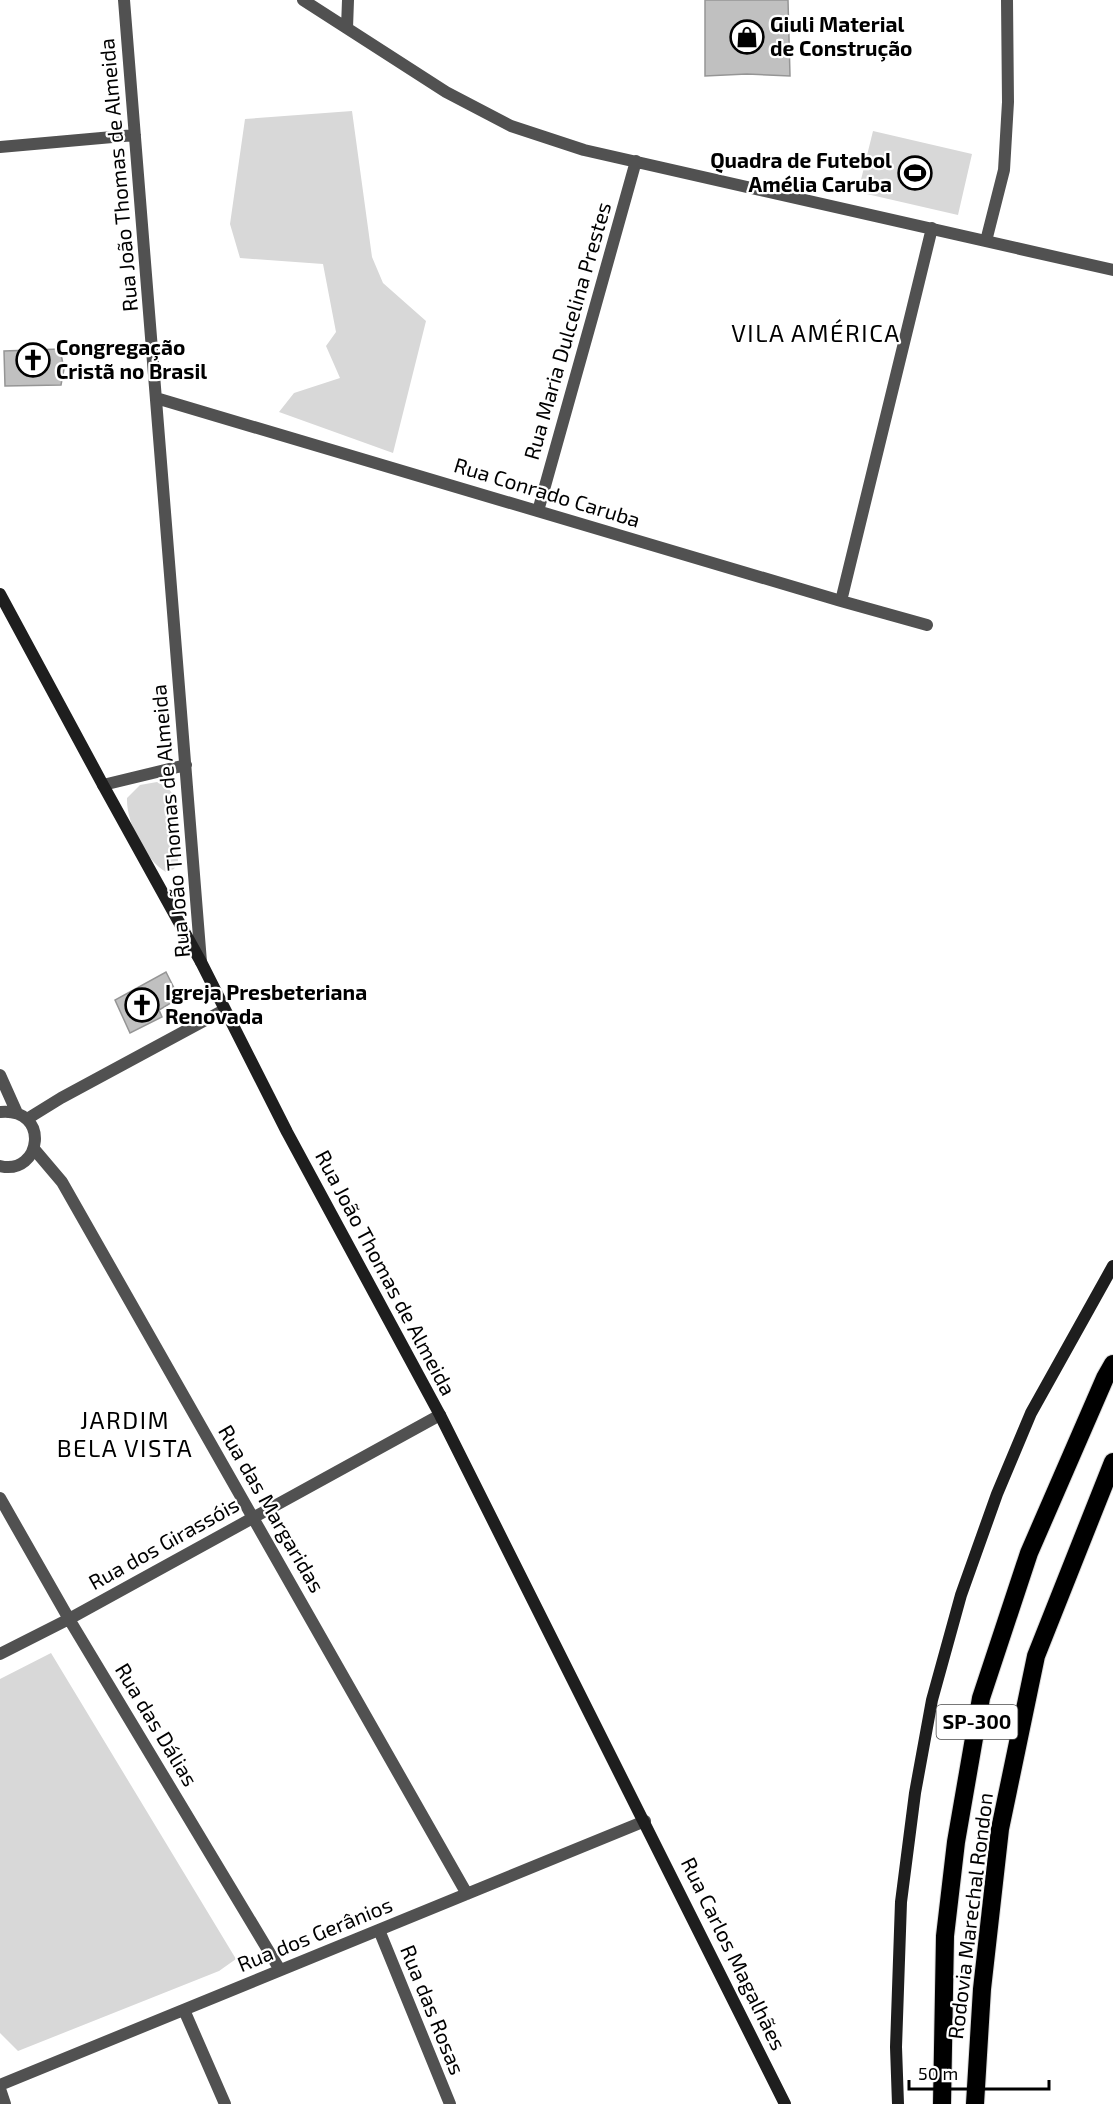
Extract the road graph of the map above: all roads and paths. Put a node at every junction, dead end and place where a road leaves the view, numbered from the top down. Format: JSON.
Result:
{"nodes":[{"id":1,"x":124,"y":0,"type":"edge"},
{"id":2,"x":303,"y":0,"type":"edge"},
{"id":3,"x":348,"y":0,"type":"edge"},
{"id":4,"x":1007,"y":0,"type":"edge"},
{"id":5,"x":347,"y":28,"type":"junction"},
{"id":6,"x":135,"y":135,"type":"junction"},
{"id":7,"x":0,"y":147,"type":"edge"},
{"id":8,"x":636,"y":161,"type":"junction"},
{"id":9,"x":932,"y":228,"type":"junction"},
{"id":10,"x":986,"y":241,"type":"junction"},
{"id":11,"x":1113,"y":270,"type":"edge"},
{"id":12,"x":156,"y":398,"type":"junction"},
{"id":13,"x":538,"y":511,"type":"junction"},
{"id":14,"x":0,"y":594,"type":"edge"},
{"id":15,"x":841,"y":602,"type":"junction"},
{"id":16,"x":927,"y":625,"type":"dead end"},
{"id":17,"x":186,"y":765,"type":"junction"},
{"id":18,"x":103,"y":785,"type":"junction"},
{"id":19,"x":201,"y":962,"type":"junction"},
{"id":20,"x":224,"y":1010,"type":"junction"},
{"id":21,"x":0,"y":1074,"type":"edge"},
{"id":22,"x":0,"y":1112,"type":"edge"},
{"id":23,"x":22,"y":1116,"type":"junction"},
{"id":24,"x":34,"y":1149,"type":"junction"},
{"id":25,"x":0,"y":1166,"type":"edge"},
{"id":26,"x":1113,"y":1266,"type":"edge"},
{"id":27,"x":1113,"y":1364,"type":"edge"},
{"id":28,"x":440,"y":1415,"type":"junction"},
{"id":29,"x":1113,"y":1462,"type":"edge"},
{"id":30,"x":0,"y":1498,"type":"edge"},
{"id":31,"x":254,"y":1518,"type":"junction"},
{"id":32,"x":69,"y":1618,"type":"junction"},
{"id":33,"x":0,"y":1654,"type":"edge"},
{"id":34,"x":645,"y":1821,"type":"junction"},
{"id":35,"x":467,"y":1894,"type":"junction"},
{"id":36,"x":379,"y":1930,"type":"junction"},
{"id":37,"x":280,"y":1970,"type":"junction"},
{"id":38,"x":184,"y":2010,"type":"junction"},
{"id":39,"x":0,"y":2087,"type":"edge"},
{"id":40,"x":5,"y":2104,"type":"edge"},
{"id":41,"x":225,"y":2104,"type":"edge"},
{"id":42,"x":450,"y":2104,"type":"edge"},
{"id":43,"x":785,"y":2104,"type":"edge"},
{"id":44,"x":897,"y":2104,"type":"edge"},
{"id":45,"x":942,"y":2104,"type":"edge"},
{"id":46,"x":975,"y":2104,"type":"edge"}],
"edges":[{"from":1,"to":6,"type":"street","name":"Rua João Thomas de Almeida"},
{"from":2,"to":5,"type":"street"},
{"from":3,"to":5,"type":"street"},
{"from":4,"to":10,"type":"street"},
{"from":5,"to":8,"type":"street"},
{"from":6,"to":7,"type":"street"},
{"from":6,"to":12,"type":"street","name":"Rua João Thomas de Almeida"},
{"from":8,"to":9,"type":"street"},
{"from":8,"to":13,"type":"street","name":"Rua Maria Dulcelina Prestes"},
{"from":9,"to":10,"type":"street"},
{"from":9,"to":15,"type":"street"},
{"from":10,"to":11,"type":"street"},
{"from":12,"to":13,"type":"street","name":"Rua Conrado Caruba"},
{"from":12,"to":17,"type":"street","name":"Rua João Thomas de Almeida"},
{"from":13,"to":15,"type":"street","name":"Rua Conrado Caruba"},
{"from":14,"to":18,"type":"street"},
{"from":15,"to":16,"type":"street","name":"Rua Conrado Caruba"},
{"from":17,"to":18,"type":"street"},
{"from":17,"to":19,"type":"street","name":"Rua João Thomas de Almeida"},
{"from":18,"to":19,"type":"street"},
{"from":19,"to":20,"type":"street","name":"Rua João Thomas de Almeida"},
{"from":20,"to":23,"type":"street"},
{"from":20,"to":28,"type":"street","name":"Rua João Thomas de Almeida"},
{"from":21,"to":23,"type":"street"},
{"from":22,"to":23,"type":"street"},
{"from":23,"to":24,"type":"street"},
{"from":24,"to":25,"type":"street"},
{"from":24,"to":31,"type":"street","name":"Rua das Margaridas"},
{"from":26,"to":44,"type":"street"},
{"from":27,"to":45,"type":"highway","name":"Rodovia Marechal Rondon","number":"SP-300"},
{"from":28,"to":31,"type":"street","name":"Rua dos Girassóis"},
{"from":28,"to":34,"type":"street","name":"Rua João Thomas de Almeida"},
{"from":29,"to":46,"type":"highway","name":"Rodovia Marechal Rondon","number":"SP-300"},
{"from":30,"to":32,"type":"street","name":"Rua das Dálias"},
{"from":31,"to":32,"type":"street","name":"Rua dos Girassóis"},
{"from":31,"to":35,"type":"street","name":"Rua das Margaridas"},
{"from":32,"to":33,"type":"street","name":"Rua dos Girassóis"},
{"from":32,"to":37,"type":"street","name":"Rua das Dálias"},
{"from":34,"to":35,"type":"street","name":"Rua dos Gerânios"},
{"from":34,"to":43,"type":"street","name":"Rua Carlos Magalhães"},
{"from":35,"to":36,"type":"street","name":"Rua dos Gerânios"},
{"from":36,"to":37,"type":"street","name":"Rua dos Gerânios"},
{"from":36,"to":42,"type":"street","name":"Rua das Rosas"},
{"from":37,"to":38,"type":"street","name":"Rua dos Gerânios"},
{"from":38,"to":39,"type":"street","name":"Rua dos Gerânios"},
{"from":38,"to":41,"type":"street"},
{"from":39,"to":40,"type":"street"}]}
